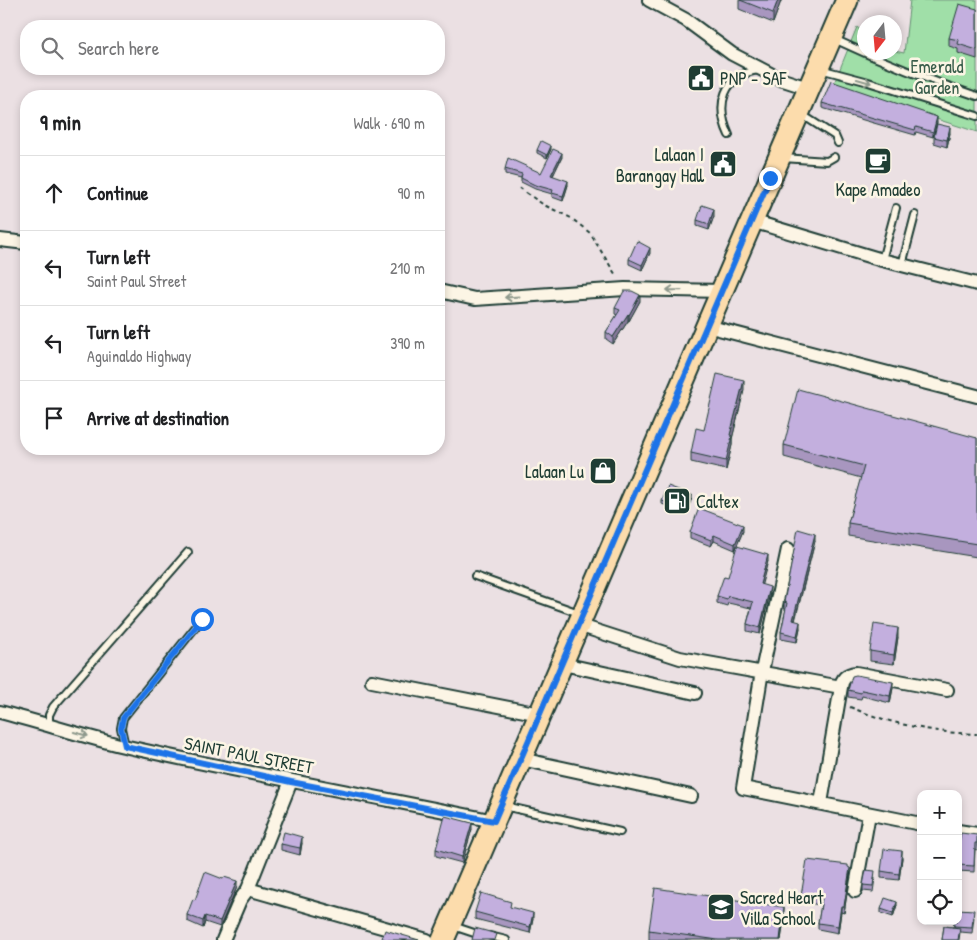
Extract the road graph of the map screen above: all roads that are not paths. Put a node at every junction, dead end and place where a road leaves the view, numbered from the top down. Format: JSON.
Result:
{"nodes":[{"id":1,"x":649,"y":0,"type":"edge"},
{"id":2,"x":847,"y":0,"type":"edge"},
{"id":3,"x":831,"y":37,"type":"junction"},
{"id":4,"x":764,"y":70,"type":"junction"},
{"id":5,"x":812,"y":78,"type":"junction"},
{"id":6,"x":977,"y":96,"type":"edge"},
{"id":7,"x":798,"y":112,"type":"junction"},
{"id":8,"x":977,"y":116,"type":"edge"},
{"id":9,"x":729,"y":135,"type":"dead end"},
{"id":10,"x":838,"y":143,"type":"dead end"},
{"id":11,"x":779,"y":157,"type":"junction"},
{"id":12,"x":834,"y":157,"type":"dead end"},
{"id":13,"x":896,"y":208,"type":"dead end"},
{"id":14,"x":916,"y":215,"type":"dead end"},
{"id":15,"x":752,"y":221,"type":"junction"},
{"id":16,"x":0,"y":240,"type":"edge"},
{"id":17,"x":20,"y":242,"type":"edge"},
{"id":18,"x":882,"y":260,"type":"junction"},
{"id":19,"x":902,"y":265,"type":"junction"},
{"id":20,"x":977,"y":284,"type":"edge"},
{"id":21,"x":723,"y":291,"type":"junction"},
{"id":22,"x":445,"y":292,"type":"edge"},
{"id":23,"x":707,"y":326,"type":"junction"},
{"id":24,"x":977,"y":396,"type":"edge"},
{"id":25,"x":788,"y":549,"type":"dead end"},
{"id":26,"x":188,"y":552,"type":"dead end"},
{"id":27,"x":475,"y":576,"type":"dead end"},
{"id":28,"x":202,"y":619,"type":"dead end"},
{"id":29,"x":581,"y":620,"type":"junction"},
{"id":30,"x":563,"y":664,"type":"junction"},
{"id":31,"x":762,"y":671,"type":"junction"},
{"id":32,"x":372,"y":681,"type":"dead end"},
{"id":33,"x":842,"y":687,"type":"junction"},
{"id":34,"x":947,"y":690,"type":"dead end"},
{"id":35,"x":695,"y":692,"type":"dead end"},
{"id":36,"x":0,"y":712,"type":"edge"},
{"id":37,"x":540,"y":714,"type":"junction"},
{"id":38,"x":49,"y":724,"type":"junction"},
{"id":39,"x":125,"y":746,"type":"junction"},
{"id":40,"x":521,"y":759,"type":"junction"},
{"id":41,"x":291,"y":782,"type":"junction"},
{"id":42,"x":691,"y":796,"type":"dead end"},
{"id":43,"x":821,"y":803,"type":"junction"},
{"id":44,"x":498,"y":813,"type":"junction"},
{"id":45,"x":868,"y":814,"type":"junction"},
{"id":46,"x":917,"y":823,"type":"edge"},
{"id":47,"x":620,"y":832,"type":"dead end"},
{"id":48,"x":962,"y":832,"type":"edge"},
{"id":49,"x":977,"y":834,"type":"edge"},
{"id":50,"x":248,"y":889,"type":"junction"},
{"id":51,"x":855,"y":891,"type":"dead end"},
{"id":52,"x":446,"y":932,"type":"edge"},
{"id":53,"x":223,"y":940,"type":"edge"},
{"id":54,"x":427,"y":940,"type":"edge"},
{"id":55,"x":506,"y":940,"type":"edge"}],
"edges":[{"from":1,"to":4,"type":"street"},
{"from":2,"to":3,"type":"main road"},
{"from":3,"to":5,"type":"main road"},
{"from":3,"to":6,"type":"lane"},
{"from":4,"to":5,"type":"street"},
{"from":4,"to":9,"type":"lane"},
{"from":5,"to":7,"type":"main road"},
{"from":5,"to":8,"type":"lane","one_way":true},
{"from":7,"to":10,"type":"lane"},
{"from":7,"to":11,"type":"main road"},
{"from":11,"to":12,"type":"lane"},
{"from":11,"to":15,"type":"main road"},
{"from":13,"to":18,"type":"lane"},
{"from":14,"to":19,"type":"lane"},
{"from":15,"to":18,"type":"street"},
{"from":15,"to":21,"type":"main road"},
{"from":16,"to":17,"type":"street"},
{"from":18,"to":19,"type":"street"},
{"from":19,"to":20,"type":"street"},
{"from":21,"to":22,"type":"street","one_way":true},
{"from":21,"to":23,"type":"main road"},
{"from":23,"to":24,"type":"street"},
{"from":23,"to":29,"type":"main road"},
{"from":25,"to":31,"type":"street"},
{"from":26,"to":38,"type":"lane"},
{"from":27,"to":29,"type":"lane"},
{"from":28,"to":39,"type":"lane"},
{"from":29,"to":30,"type":"main road"},
{"from":29,"to":31,"type":"street"},
{"from":30,"to":35,"type":"street"},
{"from":30,"to":37,"type":"main road"},
{"from":31,"to":33,"type":"street"},
{"from":31,"to":43,"type":"street"},
{"from":32,"to":37,"type":"street"},
{"from":33,"to":34,"type":"street"},
{"from":33,"to":43,"type":"street"},
{"from":36,"to":38,"type":"street","name":"SAINT PAUL STREET"},
{"from":37,"to":40,"type":"main road"},
{"from":38,"to":39,"type":"street","name":"SAINT PAUL STREET","one_way":true},
{"from":39,"to":41,"type":"street","name":"SAINT PAUL STREET"},
{"from":40,"to":42,"type":"street"},
{"from":40,"to":44,"type":"main road"},
{"from":41,"to":44,"type":"street","name":"SAINT PAUL STREET"},
{"from":41,"to":50,"type":"street"},
{"from":43,"to":45,"type":"street"},
{"from":44,"to":47,"type":"lane"},
{"from":44,"to":52,"type":"main road"},
{"from":45,"to":46,"type":"street"},
{"from":45,"to":51,"type":"street"},
{"from":48,"to":49,"type":"street"},
{"from":50,"to":53,"type":"street"},
{"from":50,"to":54,"type":"street"},
{"from":52,"to":55,"type":"lane"}]}
